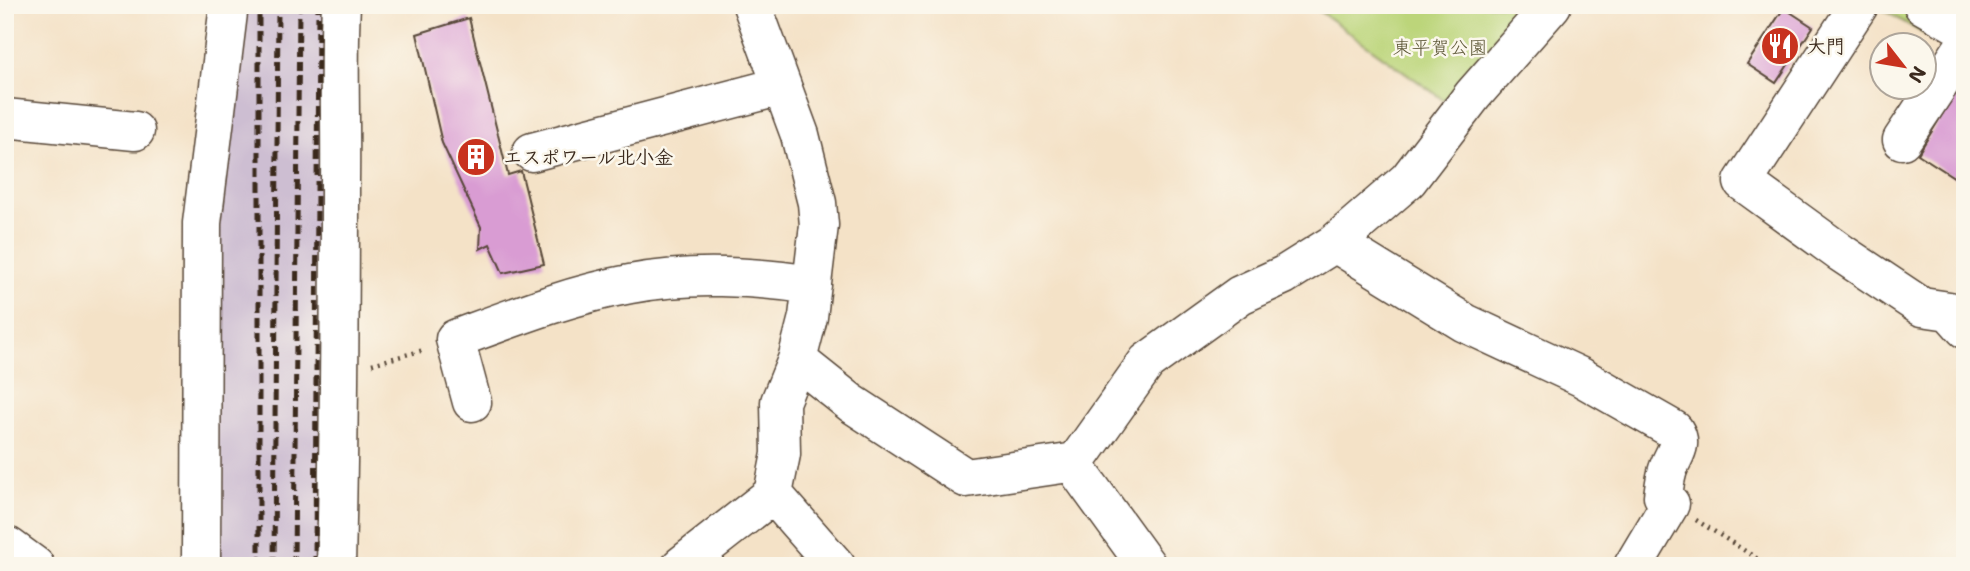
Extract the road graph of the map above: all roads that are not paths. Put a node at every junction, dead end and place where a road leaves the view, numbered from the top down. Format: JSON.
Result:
{"nodes":[{"id":1,"x":229,"y":5,"type":"edge"},
{"id":2,"x":341,"y":5,"type":"edge"},
{"id":3,"x":752,"y":5,"type":"edge"},
{"id":4,"x":1552,"y":5,"type":"edge"},
{"id":5,"x":1859,"y":5,"type":"edge"},
{"id":6,"x":1923,"y":5,"type":"edge"},
{"id":7,"x":1965,"y":29,"type":"edge"},
{"id":8,"x":1965,"y":45,"type":"edge"},
{"id":9,"x":782,"y":86,"type":"junction"},
{"id":10,"x":5,"y":118,"type":"edge"},
{"id":11,"x":135,"y":131,"type":"dead end"},
{"id":12,"x":1902,"y":140,"type":"dead end"},
{"id":13,"x":532,"y":152,"type":"dead end"},
{"id":14,"x":1335,"y":243,"type":"junction"},
{"id":15,"x":812,"y":285,"type":"junction"},
{"id":16,"x":1959,"y":308,"type":"edge"},
{"id":17,"x":797,"y":360,"type":"junction"},
{"id":18,"x":472,"y":402,"type":"dead end"},
{"id":19,"x":1076,"y":462,"type":"junction"},
{"id":20,"x":773,"y":494,"type":"junction"},
{"id":21,"x":201,"y":566,"type":"edge"},
{"id":22,"x":336,"y":566,"type":"edge"},
{"id":23,"x":681,"y":566,"type":"edge"},
{"id":24,"x":836,"y":566,"type":"edge"},
{"id":25,"x":1147,"y":566,"type":"edge"},
{"id":26,"x":1633,"y":566,"type":"edge"}],
"edges":[{"from":1,"to":21,"type":"street"},
{"from":2,"to":22,"type":"street"},
{"from":3,"to":9,"type":"street"},
{"from":4,"to":14,"type":"street"},
{"from":5,"to":16,"type":"street"},
{"from":6,"to":7,"type":"street"},
{"from":8,"to":12,"type":"street"},
{"from":9,"to":13,"type":"street"},
{"from":9,"to":15,"type":"street"},
{"from":10,"to":11,"type":"street"},
{"from":14,"to":19,"type":"street"},
{"from":14,"to":26,"type":"street"},
{"from":15,"to":17,"type":"street"},
{"from":15,"to":18,"type":"street"},
{"from":17,"to":19,"type":"street"},
{"from":17,"to":20,"type":"street"},
{"from":19,"to":25,"type":"street"},
{"from":20,"to":23,"type":"street"},
{"from":20,"to":24,"type":"street"}]}
